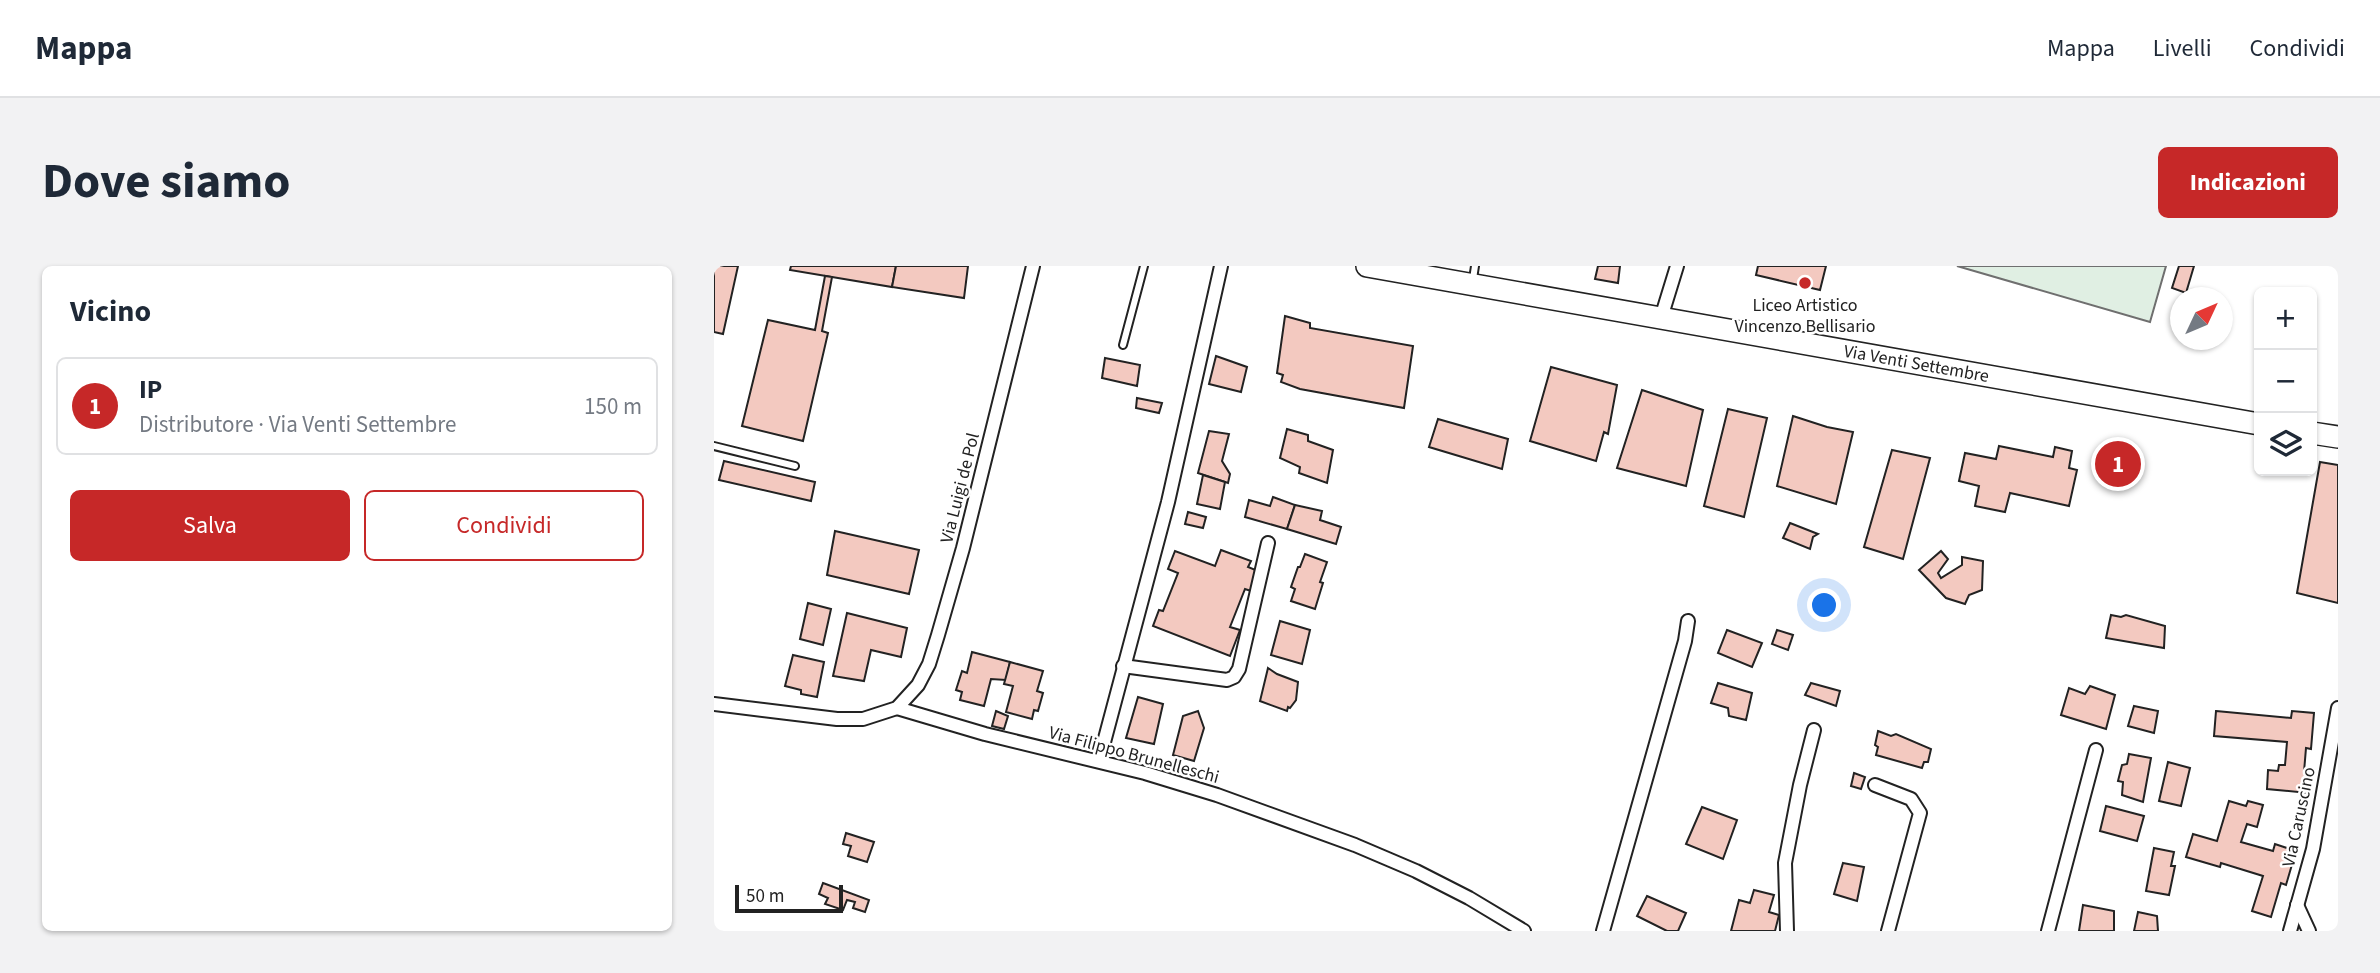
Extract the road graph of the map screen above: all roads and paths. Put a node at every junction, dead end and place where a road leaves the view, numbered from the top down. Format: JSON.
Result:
{"nodes":[{"id":1,"x":1033,"y":266,"type":"edge"},
{"id":2,"x":1144,"y":266,"type":"edge"},
{"id":3,"x":1221,"y":266,"type":"edge"},
{"id":4,"x":1367,"y":266,"type":"edge"},
{"id":5,"x":1677,"y":266,"type":"edge"},
{"id":6,"x":1406,"y":270,"type":"edge"},
{"id":7,"x":1474,"y":275,"type":"edge"},
{"id":8,"x":1661,"y":318,"type":"junction"},
{"id":9,"x":1123,"y":345,"type":"dead end"},
{"id":10,"x":2254,"y":423,"type":"edge"},
{"id":11,"x":2317,"y":434,"type":"edge"},
{"id":12,"x":2338,"y":437,"type":"edge"},
{"id":13,"x":714,"y":446,"type":"edge"},
{"id":14,"x":795,"y":466,"type":"dead end"},
{"id":15,"x":1268,"y":543,"type":"dead end"},
{"id":16,"x":1688,"y":621,"type":"dead end"},
{"id":17,"x":1124,"y":666,"type":"junction"},
{"id":18,"x":714,"y":704,"type":"edge"},
{"id":19,"x":897,"y":708,"type":"junction"},
{"id":20,"x":2338,"y":708,"type":"edge"},
{"id":21,"x":1814,"y":730,"type":"dead end"},
{"id":22,"x":2096,"y":750,"type":"dead end"},
{"id":23,"x":1099,"y":761,"type":"junction"},
{"id":24,"x":1875,"y":785,"type":"dead end"},
{"id":25,"x":2297,"y":905,"type":"junction"},
{"id":26,"x":1524,"y":931,"type":"edge"},
{"id":27,"x":1603,"y":931,"type":"edge"},
{"id":28,"x":1787,"y":931,"type":"edge"},
{"id":29,"x":1888,"y":931,"type":"edge"},
{"id":30,"x":2049,"y":931,"type":"edge"},
{"id":31,"x":2290,"y":931,"type":"edge"},
{"id":32,"x":2309,"y":931,"type":"edge"}],
"edges":[{"from":1,"to":19,"type":"street","name":"Via Luigi de Pol"},
{"from":2,"to":9,"type":"lane"},
{"from":3,"to":17,"type":"street"},
{"from":4,"to":6,"type":"main road","name":"Via Venti Settembre"},
{"from":5,"to":8,"type":"street"},
{"from":6,"to":7,"type":"main road","name":"Via Venti Settembre"},
{"from":7,"to":8,"type":"main road","name":"Via Venti Settembre"},
{"from":8,"to":10,"type":"main road","name":"Via Venti Settembre"},
{"from":11,"to":12,"type":"main road"},
{"from":13,"to":14,"type":"lane"},
{"from":15,"to":17,"type":"street"},
{"from":16,"to":27,"type":"street"},
{"from":17,"to":23,"type":"street"},
{"from":18,"to":19,"type":"street"},
{"from":19,"to":23,"type":"street","name":"Via Filippo Brunelleschi"},
{"from":20,"to":25,"type":"street","name":"Via Caruscino"},
{"from":21,"to":28,"type":"street"},
{"from":22,"to":30,"type":"street"},
{"from":23,"to":26,"type":"street","name":"Via Filippo Brunelleschi"},
{"from":24,"to":29,"type":"street"},
{"from":25,"to":31,"type":"street","name":"Via Caruscino"},
{"from":25,"to":32,"type":"street"}]}
